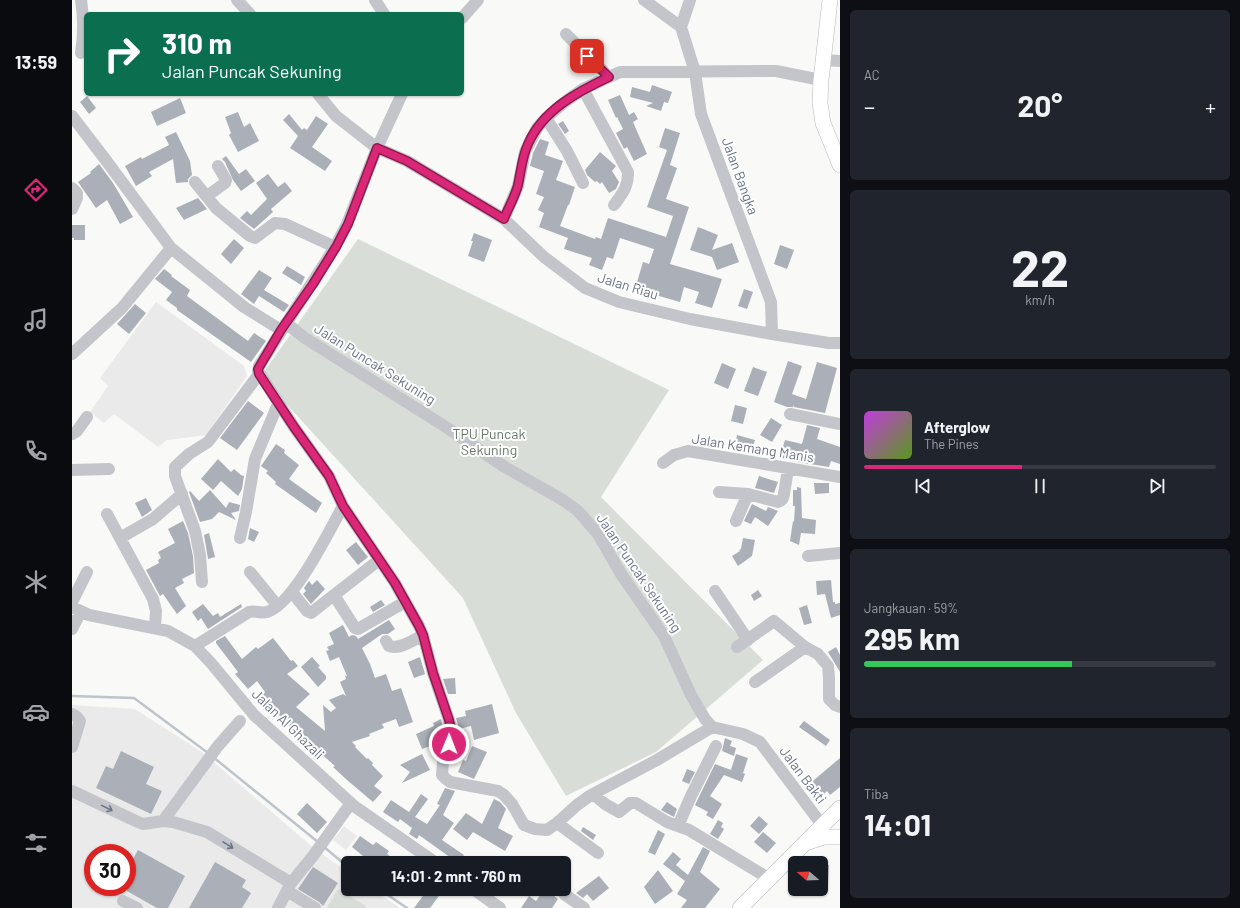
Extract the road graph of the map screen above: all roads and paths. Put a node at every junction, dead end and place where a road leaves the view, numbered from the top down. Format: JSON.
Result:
{"nodes":[{"id":1,"x":81,"y":0,"type":"edge"},
{"id":2,"x":237,"y":0,"type":"edge"},
{"id":3,"x":375,"y":0,"type":"edge"},
{"id":4,"x":478,"y":0,"type":"edge"},
{"id":5,"x":644,"y":0,"type":"edge"},
{"id":6,"x":690,"y":0,"type":"edge"},
{"id":7,"x":830,"y":0,"type":"edge"},
{"id":8,"x":248,"y":12,"type":"edge"},
{"id":9,"x":383,"y":12,"type":"edge"},
{"id":10,"x":464,"y":16,"type":"edge"},
{"id":11,"x":681,"y":27,"type":"junction"},
{"id":12,"x":566,"y":34,"type":"dead end"},
{"id":13,"x":80,"y":55,"type":"edge"},
{"id":14,"x":823,"y":60,"type":"junction"},
{"id":15,"x":840,"y":60,"type":"edge"},
{"id":16,"x":695,"y":72,"type":"junction"},
{"id":17,"x":609,"y":77,"type":"junction"},
{"id":18,"x":821,"y":80,"type":"junction"},
{"id":19,"x":583,"y":89,"type":"junction"},
{"id":20,"x":320,"y":96,"type":"edge"},
{"id":21,"x":401,"y":96,"type":"edge"},
{"id":22,"x":73,"y":118,"type":"edge"},
{"id":23,"x":546,"y":118,"type":"junction"},
{"id":24,"x":377,"y":148,"type":"junction"},
{"id":25,"x":840,"y":165,"type":"edge"},
{"id":26,"x":218,"y":166,"type":"dead end"},
{"id":27,"x":196,"y":182,"type":"dead end"},
{"id":28,"x":583,"y":183,"type":"dead end"},
{"id":29,"x":72,"y":188,"type":"edge"},
{"id":30,"x":207,"y":196,"type":"junction"},
{"id":31,"x":614,"y":205,"type":"dead end"},
{"id":32,"x":72,"y":208,"type":"edge"},
{"id":33,"x":504,"y":219,"type":"junction"},
{"id":34,"x":336,"y":247,"type":"junction"},
{"id":35,"x":170,"y":248,"type":"junction"},
{"id":36,"x":284,"y":327,"type":"junction"},
{"id":37,"x":772,"y":334,"type":"junction"},
{"id":38,"x":840,"y":343,"type":"edge"},
{"id":39,"x":73,"y":350,"type":"edge"},
{"id":40,"x":259,"y":370,"type":"junction"},
{"id":41,"x":278,"y":404,"type":"junction"},
{"id":42,"x":790,"y":414,"type":"dead end"},
{"id":43,"x":86,"y":417,"type":"dead end"},
{"id":44,"x":840,"y":424,"type":"edge"},
{"id":45,"x":72,"y":434,"type":"edge"},
{"id":46,"x":663,"y":463,"type":"dead end"},
{"id":47,"x":109,"y":469,"type":"dead end"},
{"id":48,"x":788,"y":469,"type":"junction"},
{"id":49,"x":72,"y":470,"type":"edge"},
{"id":50,"x":840,"y":477,"type":"edge"},
{"id":51,"x":720,"y":492,"type":"dead end"},
{"id":52,"x":182,"y":494,"type":"junction"},
{"id":53,"x":748,"y":494,"type":"junction"},
{"id":54,"x":343,"y":506,"type":"junction"},
{"id":55,"x":107,"y":514,"type":"dead end"},
{"id":56,"x":736,"y":521,"type":"dead end"},
{"id":57,"x":120,"y":538,"type":"junction"},
{"id":58,"x":240,"y":538,"type":"dead end"},
{"id":59,"x":840,"y":553,"type":"edge"},
{"id":60,"x":808,"y":556,"type":"dead end"},
{"id":61,"x":379,"y":560,"type":"junction"},
{"id":62,"x":87,"y":572,"type":"dead end"},
{"id":63,"x":250,"y":572,"type":"dead end"},
{"id":64,"x":202,"y":582,"type":"dead end"},
{"id":65,"x":715,"y":591,"type":"dead end"},
{"id":66,"x":292,"y":592,"type":"junction"},
{"id":67,"x":334,"y":596,"type":"junction"},
{"id":68,"x":72,"y":602,"type":"edge"},
{"id":69,"x":404,"y":602,"type":"junction"},
{"id":70,"x":278,"y":605,"type":"junction"},
{"id":71,"x":77,"y":609,"type":"edge"},
{"id":72,"x":155,"y":628,"type":"junction"},
{"id":73,"x":72,"y":630,"type":"edge"},
{"id":74,"x":423,"y":635,"type":"junction"},
{"id":75,"x":748,"y":640,"type":"junction"},
{"id":76,"x":386,"y":641,"type":"dead end"},
{"id":77,"x":195,"y":646,"type":"junction"},
{"id":78,"x":805,"y":647,"type":"junction"},
{"id":79,"x":737,"y":648,"type":"dead end"},
{"id":80,"x":755,"y":682,"type":"dead end"},
{"id":81,"x":840,"y":707,"type":"edge"},
{"id":82,"x":72,"y":714,"type":"edge"},
{"id":83,"x":240,"y":722,"type":"dead end"},
{"id":84,"x":712,"y":727,"type":"junction"},
{"id":85,"x":716,"y":746,"type":"dead end"},
{"id":86,"x":72,"y":747,"type":"edge"},
{"id":87,"x":72,"y":791,"type":"edge"},
{"id":88,"x":593,"y":794,"type":"junction"},
{"id":89,"x":351,"y":803,"type":"junction"},
{"id":90,"x":831,"y":817,"type":"edge"},
{"id":91,"x":163,"y":821,"type":"junction"},
{"id":92,"x":557,"y":823,"type":"junction"},
{"id":93,"x":678,"y":826,"type":"junction"},
{"id":94,"x":840,"y":837,"type":"edge"},
{"id":95,"x":805,"y":843,"type":"junction"},
{"id":96,"x":598,"y":853,"type":"dead end"},
{"id":97,"x":426,"y":856,"type":"edge"},
{"id":98,"x":768,"y":878,"type":"junction"},
{"id":99,"x":289,"y":887,"type":"junction"},
{"id":100,"x":483,"y":896,"type":"edge"},
{"id":101,"x":567,"y":896,"type":"edge"},
{"id":102,"x":123,"y":901,"type":"dead end"},
{"id":103,"x":311,"y":907,"type":"edge"},
{"id":104,"x":137,"y":908,"type":"edge"},
{"id":105,"x":278,"y":908,"type":"edge"},
{"id":106,"x":500,"y":908,"type":"edge"},
{"id":107,"x":584,"y":908,"type":"edge"},
{"id":108,"x":740,"y":908,"type":"edge"}],
"edges":[{"from":1,"to":13,"type":"street"},
{"from":2,"to":8,"type":"street"},
{"from":3,"to":9,"type":"street"},
{"from":4,"to":10,"type":"street"},
{"from":5,"to":11,"type":"street"},
{"from":6,"to":11,"type":"street"},
{"from":7,"to":14,"type":"main road"},
{"from":11,"to":16,"type":"street","name":"Jalan Bangka"},
{"from":12,"to":17,"type":"street"},
{"from":14,"to":15,"type":"street"},
{"from":14,"to":18,"type":"main road"},
{"from":16,"to":17,"type":"street"},
{"from":16,"to":18,"type":"street"},
{"from":16,"to":37,"type":"street","name":"Jalan Bangka"},
{"from":17,"to":19,"type":"street"},
{"from":18,"to":25,"type":"main road"},
{"from":19,"to":23,"type":"street"},
{"from":19,"to":31,"type":"street"},
{"from":20,"to":24,"type":"street","name":"Jalan Riau"},
{"from":21,"to":24,"type":"street"},
{"from":22,"to":35,"type":"street","name":"Jalan Puncak Sekuning"},
{"from":23,"to":28,"type":"street"},
{"from":23,"to":33,"type":"street"},
{"from":24,"to":33,"type":"street","name":"Jalan Riau"},
{"from":24,"to":34,"type":"street"},
{"from":26,"to":30,"type":"street"},
{"from":27,"to":30,"type":"street"},
{"from":29,"to":32,"type":"street"},
{"from":30,"to":34,"type":"street"},
{"from":33,"to":37,"type":"street","name":"Jalan Riau"},
{"from":34,"to":36,"type":"street"},
{"from":35,"to":36,"type":"street","name":"Jalan Puncak Sekuning"},
{"from":35,"to":39,"type":"street"},
{"from":36,"to":40,"type":"street"},
{"from":36,"to":84,"type":"street","name":"Jalan Puncak Sekuning"},
{"from":37,"to":38,"type":"street","name":"Jalan Riau"},
{"from":40,"to":41,"type":"street"},
{"from":40,"to":52,"type":"street"},
{"from":41,"to":54,"type":"street"},
{"from":41,"to":58,"type":"street"},
{"from":42,"to":44,"type":"street"},
{"from":43,"to":45,"type":"street"},
{"from":46,"to":48,"type":"street","name":"Jalan Kemang Manis"},
{"from":47,"to":49,"type":"street"},
{"from":48,"to":50,"type":"street","name":"Jalan Kemang Manis"},
{"from":48,"to":53,"type":"street"},
{"from":51,"to":53,"type":"street"},
{"from":52,"to":57,"type":"street"},
{"from":52,"to":64,"type":"street"},
{"from":53,"to":56,"type":"street"},
{"from":54,"to":61,"type":"street"},
{"from":54,"to":66,"type":"street"},
{"from":55,"to":57,"type":"street"},
{"from":57,"to":72,"type":"street"},
{"from":59,"to":60,"type":"street"},
{"from":61,"to":67,"type":"street"},
{"from":61,"to":69,"type":"street"},
{"from":62,"to":68,"type":"street"},
{"from":63,"to":70,"type":"street"},
{"from":65,"to":75,"type":"street"},
{"from":66,"to":67,"type":"street"},
{"from":66,"to":70,"type":"street"},
{"from":67,"to":69,"type":"street"},
{"from":69,"to":74,"type":"street"},
{"from":70,"to":77,"type":"street"},
{"from":71,"to":72,"type":"street","name":"Jalan Al Ghazali"},
{"from":71,"to":73,"type":"street"},
{"from":72,"to":77,"type":"street","name":"Jalan Al Ghazali"},
{"from":74,"to":76,"type":"street"},
{"from":74,"to":92,"type":"street"},
{"from":75,"to":78,"type":"street"},
{"from":75,"to":79,"type":"street"},
{"from":77,"to":89,"type":"street","name":"Jalan Al Ghazali"},
{"from":78,"to":80,"type":"street"},
{"from":78,"to":81,"type":"street"},
{"from":82,"to":86,"type":"street"},
{"from":83,"to":91,"type":"street"},
{"from":84,"to":88,"type":"street"},
{"from":84,"to":90,"type":"street","name":"Jalan Bakti"},
{"from":85,"to":93,"type":"street"},
{"from":87,"to":91,"type":"street","one_way":true},
{"from":88,"to":92,"type":"street"},
{"from":88,"to":93,"type":"street"},
{"from":89,"to":97,"type":"street","name":"Jalan Al Ghazali"},
{"from":89,"to":99,"type":"street"},
{"from":90,"to":95,"type":"main road"},
{"from":91,"to":99,"type":"street","one_way":true},
{"from":92,"to":96,"type":"street"},
{"from":93,"to":98,"type":"street"},
{"from":94,"to":95,"type":"main road"},
{"from":95,"to":98,"type":"main road"},
{"from":98,"to":108,"type":"main road"},
{"from":99,"to":103,"type":"street"},
{"from":99,"to":105,"type":"street"},
{"from":100,"to":106,"type":"street"},
{"from":101,"to":107,"type":"street"},
{"from":102,"to":104,"type":"street"}]}
